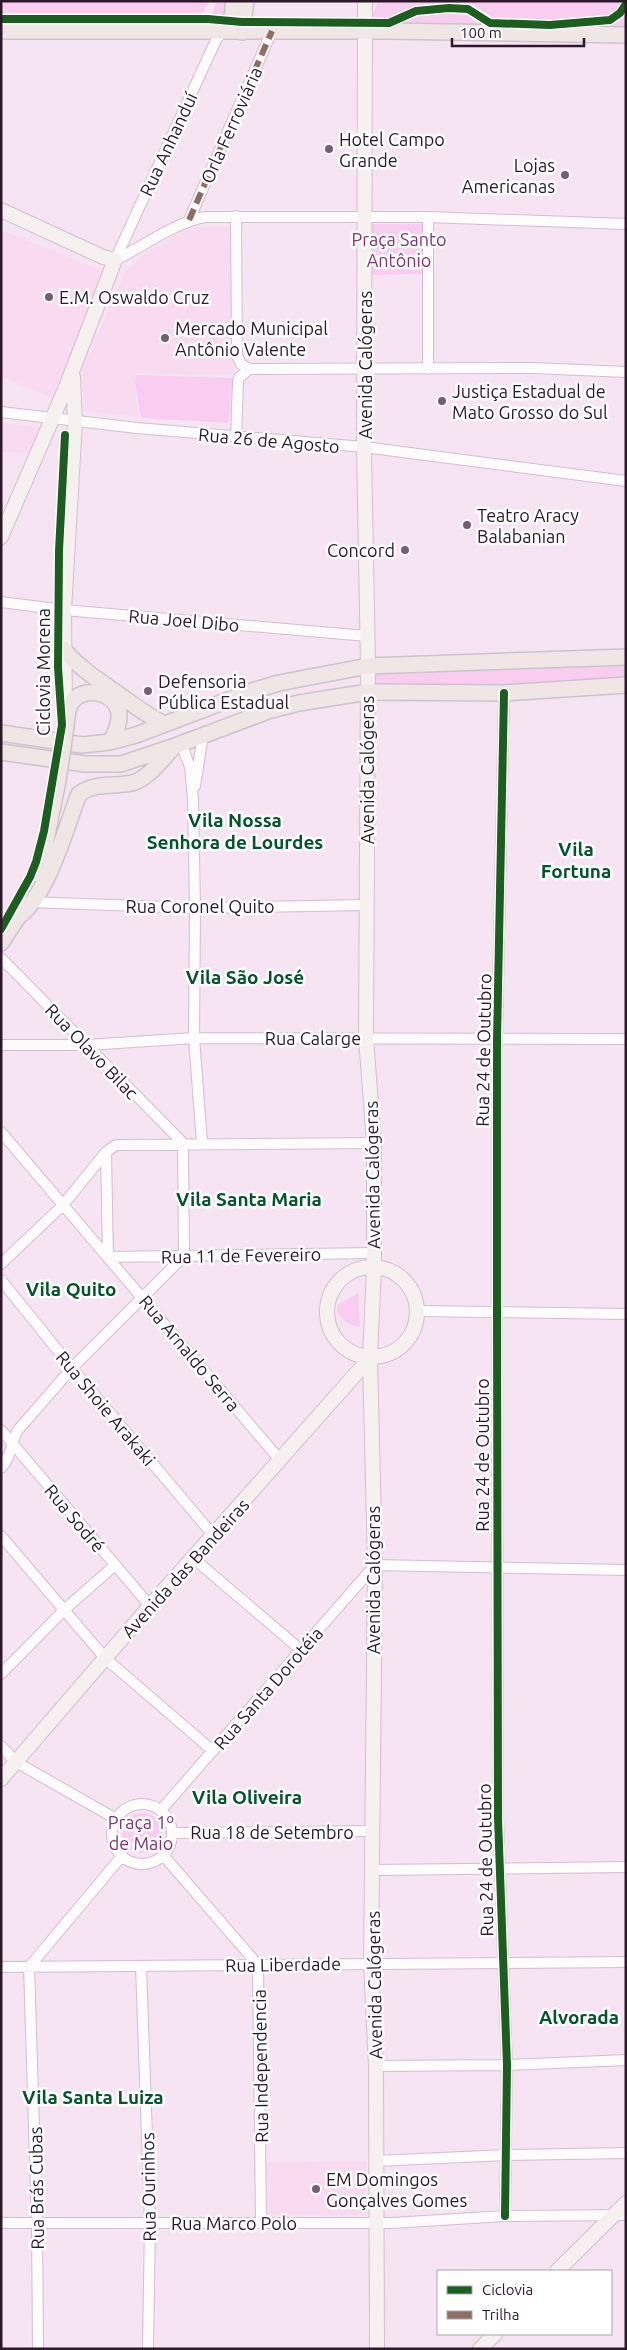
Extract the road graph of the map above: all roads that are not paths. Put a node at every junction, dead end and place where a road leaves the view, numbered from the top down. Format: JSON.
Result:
{"nodes":[{"id":1,"x":233,"y":1,"type":"edge"},
{"id":2,"x":246,"y":1,"type":"edge"},
{"id":3,"x":365,"y":1,"type":"edge"},
{"id":4,"x":1,"y":31,"type":"edge"},
{"id":5,"x":224,"y":31,"type":"junction"},
{"id":6,"x":272,"y":31,"type":"junction"},
{"id":7,"x":242,"y":32,"type":"junction"},
{"id":8,"x":365,"y":32,"type":"junction"},
{"id":9,"x":626,"y":35,"type":"edge"},
{"id":10,"x":1,"y":210,"type":"edge"},
{"id":11,"x":236,"y":216,"type":"junction"},
{"id":12,"x":365,"y":216,"type":"junction"},
{"id":13,"x":428,"y":217,"type":"junction"},
{"id":14,"x":189,"y":220,"type":"junction"},
{"id":15,"x":626,"y":224,"type":"edge"},
{"id":16,"x":115,"y":260,"type":"junction"},
{"id":17,"x":73,"y":368,"type":"junction"},
{"id":18,"x":364,"y":368,"type":"junction"},
{"id":19,"x":249,"y":369,"type":"junction"},
{"id":20,"x":428,"y":369,"type":"junction"},
{"id":21,"x":626,"y":372,"type":"edge"},
{"id":22,"x":1,"y":412,"type":"edge"},
{"id":23,"x":54,"y":417,"type":"junction"},
{"id":24,"x":75,"y":422,"type":"junction"},
{"id":25,"x":236,"y":437,"type":"junction"},
{"id":26,"x":364,"y":448,"type":"junction"},
{"id":27,"x":626,"y":481,"type":"edge"},
{"id":28,"x":1,"y":537,"type":"edge"},
{"id":29,"x":1,"y":602,"type":"edge"},
{"id":30,"x":64,"y":610,"type":"junction"},
{"id":31,"x":367,"y":636,"type":"junction"},
{"id":32,"x":63,"y":649,"type":"junction"},
{"id":33,"x":626,"y":657,"type":"edge"},
{"id":34,"x":368,"y":666,"type":"junction"},
{"id":35,"x":626,"y":685,"type":"edge"},
{"id":36,"x":368,"y":692,"type":"junction"},
{"id":37,"x":504,"y":693,"type":"junction"},
{"id":38,"x":164,"y":724,"type":"junction"},
{"id":39,"x":66,"y":726,"type":"junction"},
{"id":40,"x":1,"y":733,"type":"edge"},
{"id":41,"x":203,"y":735,"type":"junction"},
{"id":42,"x":110,"y":742,"type":"junction"},
{"id":43,"x":178,"y":745,"type":"junction"},
{"id":44,"x":1,"y":752,"type":"edge"},
{"id":45,"x":193,"y":799,"type":"junction"},
{"id":46,"x":366,"y":905,"type":"junction"},
{"id":47,"x":27,"y":906,"type":"junction"},
{"id":48,"x":195,"y":908,"type":"junction"},
{"id":49,"x":1,"y":943,"type":"edge"},
{"id":50,"x":1,"y":958,"type":"edge"},
{"id":51,"x":194,"y":1038,"type":"junction"},
{"id":52,"x":366,"y":1038,"type":"junction"},
{"id":53,"x":626,"y":1038,"type":"edge"},
{"id":54,"x":497,"y":1040,"type":"junction"},
{"id":55,"x":1,"y":1045,"type":"edge"},
{"id":56,"x":86,"y":1045,"type":"junction"},
{"id":57,"x":1,"y":1132,"type":"edge"},
{"id":58,"x":183,"y":1143,"type":"junction"},
{"id":59,"x":202,"y":1143,"type":"junction"},
{"id":60,"x":374,"y":1143,"type":"junction"},
{"id":61,"x":106,"y":1152,"type":"junction"},
{"id":62,"x":63,"y":1205,"type":"junction"},
{"id":63,"x":184,"y":1256,"type":"junction"},
{"id":64,"x":108,"y":1257,"type":"junction"},
{"id":65,"x":374,"y":1260,"type":"junction"},
{"id":66,"x":1,"y":1264,"type":"edge"},
{"id":67,"x":1,"y":1280,"type":"edge"},
{"id":68,"x":143,"y":1296,"type":"junction"},
{"id":69,"x":418,"y":1311,"type":"junction"},
{"id":70,"x":497,"y":1312,"type":"junction"},
{"id":71,"x":626,"y":1314,"type":"edge"},
{"id":72,"x":370,"y":1358,"type":"junction"},
{"id":73,"x":72,"y":1368,"type":"junction"},
{"id":74,"x":1,"y":1430,"type":"edge"},
{"id":75,"x":11,"y":1442,"type":"junction"},
{"id":76,"x":280,"y":1460,"type":"junction"},
{"id":77,"x":1,"y":1468,"type":"edge"},
{"id":78,"x":1,"y":1536,"type":"edge"},
{"id":79,"x":213,"y":1536,"type":"junction"},
{"id":80,"x":193,"y":1558,"type":"junction"},
{"id":81,"x":115,"y":1565,"type":"junction"},
{"id":82,"x":374,"y":1565,"type":"junction"},
{"id":83,"x":498,"y":1567,"type":"junction"},
{"id":84,"x":626,"y":1570,"type":"edge"},
{"id":85,"x":150,"y":1606,"type":"junction"},
{"id":86,"x":63,"y":1611,"type":"junction"},
{"id":87,"x":301,"y":1650,"type":"junction"},
{"id":88,"x":105,"y":1658,"type":"junction"},
{"id":89,"x":1,"y":1674,"type":"edge"},
{"id":90,"x":1,"y":1746,"type":"edge"},
{"id":91,"x":213,"y":1751,"type":"junction"},
{"id":92,"x":16,"y":1762,"type":"junction"},
{"id":93,"x":1,"y":1779,"type":"edge"},
{"id":94,"x":161,"y":1810,"type":"junction"},
{"id":95,"x":116,"y":1819,"type":"junction"},
{"id":96,"x":373,"y":1831,"type":"junction"},
{"id":97,"x":172,"y":1833,"type":"junction"},
{"id":98,"x":163,"y":1855,"type":"junction"},
{"id":99,"x":122,"y":1856,"type":"junction"},
{"id":100,"x":626,"y":1866,"type":"edge"},
{"id":101,"x":499,"y":1868,"type":"junction"},
{"id":102,"x":373,"y":1870,"type":"junction"},
{"id":103,"x":626,"y":1962,"type":"edge"},
{"id":104,"x":503,"y":1963,"type":"junction"},
{"id":105,"x":258,"y":1964,"type":"junction"},
{"id":106,"x":371,"y":1964,"type":"junction"},
{"id":107,"x":141,"y":1966,"type":"junction"},
{"id":108,"x":1,"y":1967,"type":"edge"},
{"id":109,"x":29,"y":1967,"type":"junction"},
{"id":110,"x":626,"y":2060,"type":"edge"},
{"id":111,"x":507,"y":2065,"type":"junction"},
{"id":112,"x":376,"y":2066,"type":"junction"},
{"id":113,"x":626,"y":2152,"type":"edge"},
{"id":114,"x":506,"y":2155,"type":"junction"},
{"id":115,"x":376,"y":2161,"type":"junction"},
{"id":116,"x":626,"y":2203,"type":"edge"},
{"id":117,"x":619,"y":2215,"type":"edge"},
{"id":118,"x":505,"y":2216,"type":"junction"},
{"id":119,"x":1,"y":2223,"type":"edge"},
{"id":120,"x":37,"y":2223,"type":"junction"},
{"id":121,"x":150,"y":2223,"type":"junction"},
{"id":122,"x":261,"y":2223,"type":"junction"},
{"id":123,"x":377,"y":2223,"type":"junction"},
{"id":124,"x":558,"y":2270,"type":"edge"},
{"id":125,"x":494,"y":2335,"type":"edge"},
{"id":126,"x":38,"y":2349,"type":"edge"},
{"id":127,"x":148,"y":2349,"type":"edge"},
{"id":128,"x":377,"y":2349,"type":"edge"},
{"id":129,"x":480,"y":2349,"type":"edge"}],
"edges":[{"from":1,"to":5,"type":"main road"},
{"from":2,"to":7,"type":"main road"},
{"from":3,"to":8,"type":"main road","name":"Avenida Calógeras"},
{"from":4,"to":5,"type":"main road"},
{"from":5,"to":7,"type":"main road"},
{"from":5,"to":16,"type":"street","name":"Rua Anhanduí"},
{"from":6,"to":7,"type":"main road"},
{"from":6,"to":8,"type":"main road"},
{"from":6,"to":14,"type":"street","name":"Orla Ferroviária"},
{"from":8,"to":9,"type":"main road"},
{"from":8,"to":12,"type":"main road","name":"Avenida Calógeras"},
{"from":10,"to":16,"type":"main road"},
{"from":11,"to":12,"type":"street"},
{"from":11,"to":14,"type":"street"},
{"from":11,"to":19,"type":"street"},
{"from":12,"to":13,"type":"street"},
{"from":12,"to":18,"type":"main road","name":"Avenida Calógeras"},
{"from":13,"to":15,"type":"street"},
{"from":13,"to":20,"type":"street"},
{"from":14,"to":16,"type":"street"},
{"from":16,"to":17,"type":"main road"},
{"from":17,"to":23,"type":"main road"},
{"from":17,"to":24,"type":"main road"},
{"from":18,"to":19,"type":"street"},
{"from":18,"to":20,"type":"street"},
{"from":18,"to":26,"type":"main road","name":"Avenida Calógeras"},
{"from":19,"to":25,"type":"street"},
{"from":20,"to":21,"type":"street"},
{"from":22,"to":23,"type":"street","name":"Rua 26 de Agosto"},
{"from":23,"to":24,"type":"street","name":"Rua 26 de Agosto"},
{"from":23,"to":28,"type":"main road"},
{"from":24,"to":25,"type":"street","name":"Rua 26 de Agosto"},
{"from":24,"to":30,"type":"main road"},
{"from":25,"to":26,"type":"street","name":"Rua 26 de Agosto"},
{"from":26,"to":27,"type":"street","name":"Rua 26 de Agosto"},
{"from":26,"to":31,"type":"main road","name":"Avenida Calógeras"},
{"from":29,"to":30,"type":"street","name":"Rua Joel Dibo"},
{"from":30,"to":31,"type":"street","name":"Rua Joel Dibo"},
{"from":30,"to":32,"type":"main road"},
{"from":31,"to":34,"type":"main road","name":"Avenida Calógeras"},
{"from":32,"to":38,"type":"main road"},
{"from":32,"to":39,"type":"main road"},
{"from":33,"to":34,"type":"main road"},
{"from":34,"to":36,"type":"main road","name":"Avenida Calógeras"},
{"from":34,"to":38,"type":"main road"},
{"from":35,"to":37,"type":"main road"},
{"from":36,"to":37,"type":"main road"},
{"from":36,"to":41,"type":"main road"},
{"from":36,"to":46,"type":"main road","name":"Avenida Calógeras"},
{"from":37,"to":54,"type":"street","name":"Rua 24 de Outubro"},
{"from":38,"to":42,"type":"main road"},
{"from":39,"to":42,"type":"main road"},
{"from":39,"to":47,"type":"main road","bridge":true},
{"from":40,"to":42,"type":"main road"},
{"from":41,"to":43,"type":"main road"},
{"from":41,"to":45,"type":"street"},
{"from":43,"to":44,"type":"main road"},
{"from":43,"to":45,"type":"street"},
{"from":43,"to":47,"type":"main road"},
{"from":45,"to":48,"type":"street"},
{"from":46,"to":48,"type":"street","name":"Rua Coronel Quito"},
{"from":46,"to":52,"type":"main road","name":"Avenida Calógeras"},
{"from":47,"to":48,"type":"street","name":"Rua Coronel Quito"},
{"from":47,"to":49,"type":"main road"},
{"from":48,"to":51,"type":"street"},
{"from":50,"to":56,"type":"street","name":"Rua Olavo Bilac"},
{"from":51,"to":52,"type":"street","name":"Rua Calarge"},
{"from":51,"to":56,"type":"street","name":"Rua Calarge"},
{"from":51,"to":59,"type":"street"},
{"from":52,"to":54,"type":"street","name":"Rua Calarge"},
{"from":52,"to":60,"type":"main road","name":"Avenida Calógeras"},
{"from":53,"to":54,"type":"street","name":"Rua Calarge"},
{"from":54,"to":70,"type":"street","name":"Rua 24 de Outubro"},
{"from":55,"to":56,"type":"street","name":"Rua Calarge"},
{"from":56,"to":58,"type":"street","name":"Rua Olavo Bilac"},
{"from":57,"to":62,"type":"street","name":"Rua Arnaldo Serra"},
{"from":58,"to":59,"type":"street"},
{"from":58,"to":61,"type":"street"},
{"from":58,"to":63,"type":"street"},
{"from":59,"to":60,"type":"street"},
{"from":60,"to":65,"type":"main road","name":"Avenida Calógeras"},
{"from":61,"to":62,"type":"street"},
{"from":61,"to":64,"type":"street"},
{"from":62,"to":64,"type":"street","name":"Rua Arnaldo Serra"},
{"from":62,"to":66,"type":"street"},
{"from":63,"to":64,"type":"street","name":"Rua 11 de Fevereiro"},
{"from":63,"to":65,"type":"street","name":"Rua 11 de Fevereiro"},
{"from":63,"to":68,"type":"street"},
{"from":64,"to":68,"type":"street","name":"Rua Arnaldo Serra"},
{"from":65,"to":69,"type":"main road"},
{"from":65,"to":72,"type":"main road","name":"Avenida Calógeras"},
{"from":65,"to":72,"type":"main road"},
{"from":67,"to":73,"type":"street","name":"Rua Shoie Arakaki"},
{"from":68,"to":73,"type":"street"},
{"from":68,"to":76,"type":"street","name":"Rua Arnaldo Serra"},
{"from":69,"to":70,"type":"street"},
{"from":69,"to":72,"type":"main road"},
{"from":70,"to":71,"type":"street"},
{"from":70,"to":83,"type":"street","name":"Rua 24 de Outubro"},
{"from":72,"to":76,"type":"main road","name":"Avenida das Bandeiras"},
{"from":72,"to":82,"type":"main road","name":"Avenida Calógeras"},
{"from":73,"to":75,"type":"street"},
{"from":73,"to":79,"type":"street","name":"Rua Shoie Arakaki"},
{"from":74,"to":75,"type":"street","name":"Rua Sodré"},
{"from":75,"to":77,"type":"street"},
{"from":75,"to":81,"type":"street","name":"Rua Sodré"},
{"from":76,"to":79,"type":"main road","name":"Avenida das Bandeiras"},
{"from":78,"to":86,"type":"street"},
{"from":79,"to":80,"type":"main road","name":"Avenida das Bandeiras"},
{"from":80,"to":85,"type":"main road","name":"Avenida das Bandeiras"},
{"from":80,"to":87,"type":"street"},
{"from":81,"to":85,"type":"street","name":"Rua Sodré"},
{"from":81,"to":86,"type":"street"},
{"from":82,"to":83,"type":"street"},
{"from":82,"to":87,"type":"street","name":"Rua Santa Dorotéia"},
{"from":82,"to":96,"type":"main road","name":"Avenida Calógeras"},
{"from":83,"to":84,"type":"street"},
{"from":83,"to":101,"type":"street","name":"Rua 24 de Outubro"},
{"from":85,"to":88,"type":"main road","name":"Avenida das Bandeiras"},
{"from":86,"to":88,"type":"street"},
{"from":86,"to":89,"type":"street"},
{"from":87,"to":91,"type":"street","name":"Rua Santa Dorotéia"},
{"from":88,"to":91,"type":"street"},
{"from":88,"to":92,"type":"main road","name":"Avenida das Bandeiras"},
{"from":90,"to":92,"type":"street"},
{"from":91,"to":94,"type":"street","name":"Rua Santa Dorotéia"},
{"from":92,"to":93,"type":"main road","name":"Avenida das Bandeiras"},
{"from":92,"to":95,"type":"street"},
{"from":94,"to":95,"type":"street"},
{"from":94,"to":97,"type":"street"},
{"from":95,"to":99,"type":"street"},
{"from":96,"to":97,"type":"street","name":"Rua 18 de Setembro"},
{"from":96,"to":102,"type":"main road","name":"Avenida Calógeras"},
{"from":97,"to":98,"type":"street"},
{"from":98,"to":99,"type":"street"},
{"from":98,"to":105,"type":"street","name":"Rua Independencia"},
{"from":99,"to":109,"type":"street"},
{"from":100,"to":101,"type":"street"},
{"from":101,"to":102,"type":"street"},
{"from":101,"to":104,"type":"street","name":"Rua 24 de Outubro"},
{"from":102,"to":106,"type":"main road","name":"Avenida Calógeras"},
{"from":103,"to":104,"type":"street","name":"Rua Liberdade"},
{"from":104,"to":106,"type":"street","name":"Rua Liberdade"},
{"from":104,"to":111,"type":"street","name":"Rua 24 de Outubro"},
{"from":105,"to":106,"type":"street","name":"Rua Liberdade"},
{"from":105,"to":107,"type":"street","name":"Rua Liberdade"},
{"from":105,"to":122,"type":"street","name":"Rua Independencia"},
{"from":106,"to":112,"type":"main road","name":"Avenida Calógeras"},
{"from":107,"to":109,"type":"street","name":"Rua Liberdade"},
{"from":107,"to":121,"type":"street","name":"Rua Ourinhos"},
{"from":108,"to":109,"type":"street","name":"Rua Liberdade"},
{"from":109,"to":120,"type":"street","name":"Rua Brás Cubas"},
{"from":110,"to":111,"type":"street"},
{"from":111,"to":112,"type":"street"},
{"from":111,"to":114,"type":"street","name":"Rua 24 de Outubro"},
{"from":112,"to":115,"type":"main road","name":"Avenida Calógeras"},
{"from":113,"to":114,"type":"street"},
{"from":114,"to":115,"type":"street"},
{"from":114,"to":118,"type":"street","name":"Rua 24 de Outubro"},
{"from":115,"to":123,"type":"main road","name":"Avenida Calógeras"},
{"from":116,"to":117,"type":"main road"},
{"from":117,"to":118,"type":"street","name":"Rua Marco Polo"},
{"from":117,"to":124,"type":"main road"},
{"from":118,"to":123,"type":"street","name":"Rua Marco Polo"},
{"from":119,"to":120,"type":"street","name":"Rua Marco Polo"},
{"from":120,"to":121,"type":"street","name":"Rua Marco Polo"},
{"from":120,"to":126,"type":"street","name":"Rua Brás Cubas"},
{"from":121,"to":122,"type":"street","name":"Rua Marco Polo"},
{"from":121,"to":127,"type":"street","name":"Rua Ourinhos"},
{"from":122,"to":123,"type":"street","name":"Rua Marco Polo"},
{"from":123,"to":128,"type":"main road","name":"Avenida Calógeras"},
{"from":125,"to":129,"type":"main road"}]}
